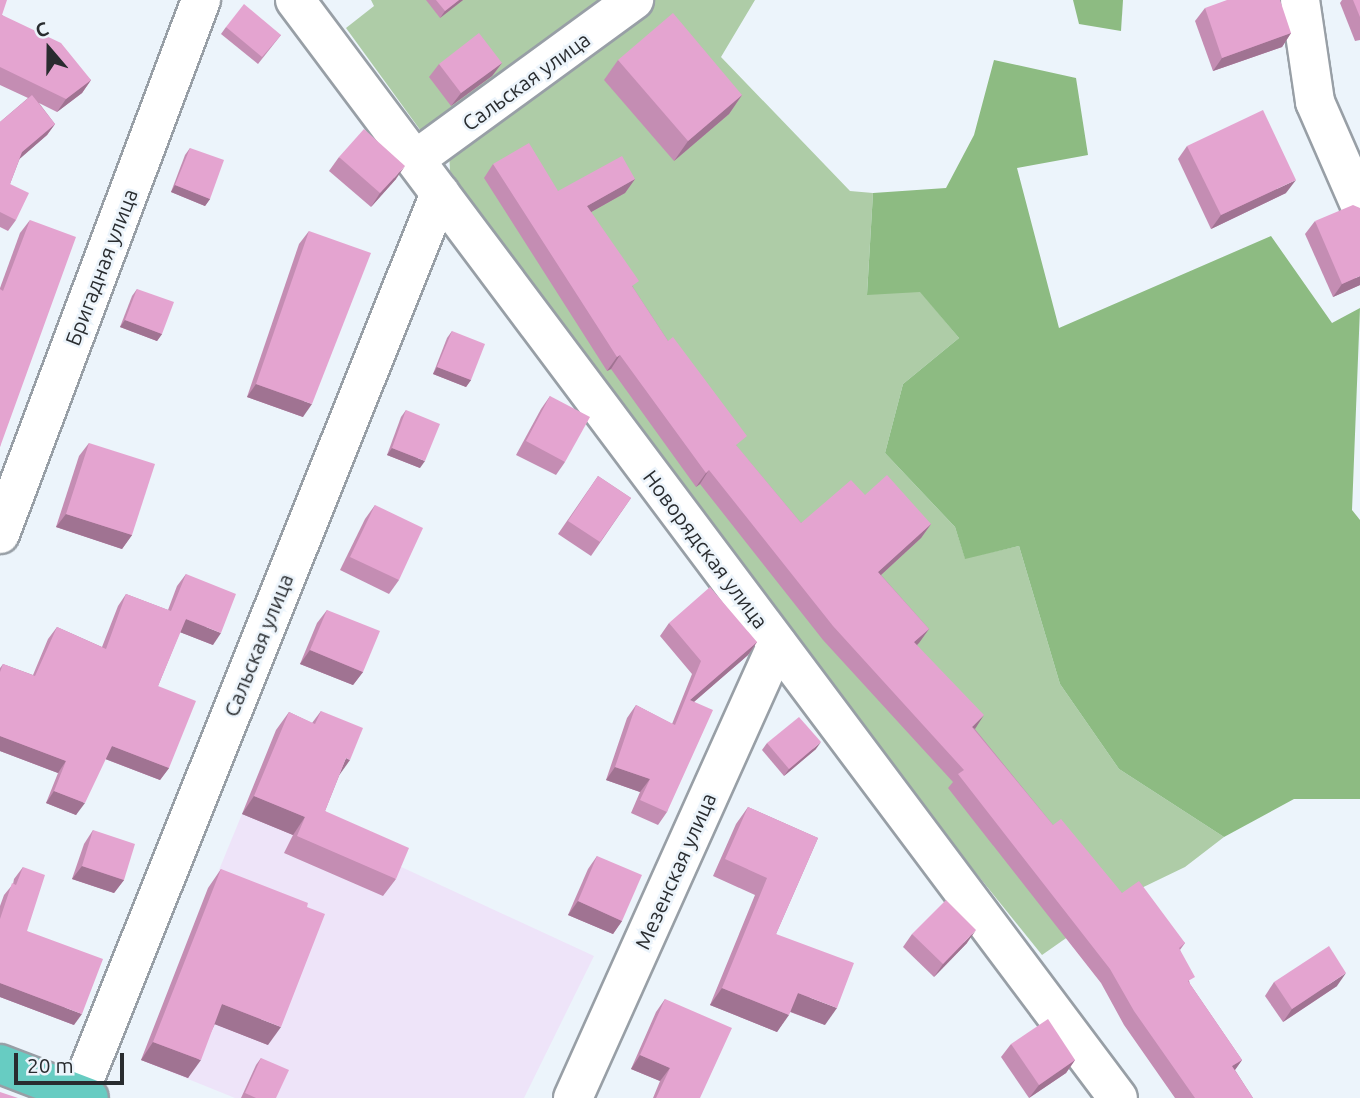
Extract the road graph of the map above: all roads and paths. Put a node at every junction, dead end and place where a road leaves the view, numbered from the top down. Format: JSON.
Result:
{"nodes":[{"id":1,"x":201,"y":0,"type":"edge"},
{"id":2,"x":295,"y":0,"type":"edge"},
{"id":3,"x":634,"y":0,"type":"edge"},
{"id":4,"x":1300,"y":0,"type":"edge"},
{"id":5,"x":415,"y":159,"type":"junction"},
{"id":6,"x":440,"y":193,"type":"junction"},
{"id":7,"x":1360,"y":205,"type":"edge"},
{"id":8,"x":0,"y":534,"type":"edge"},
{"id":9,"x":777,"y":644,"type":"junction"},
{"id":10,"x":0,"y":1064,"type":"edge"},
{"id":11,"x":81,"y":1097,"type":"edge"},
{"id":12,"x":573,"y":1098,"type":"edge"},
{"id":13,"x":1118,"y":1098,"type":"edge"}],
"edges":[{"from":1,"to":8,"type":"street","name":"Бригадная улица"},
{"from":2,"to":5,"type":"street","name":"Новорядская улица"},
{"from":3,"to":5,"type":"street","name":"Сальская улица"},
{"from":4,"to":7,"type":"street"},
{"from":5,"to":6,"type":"street","name":"Новорядская улица"},
{"from":6,"to":9,"type":"street","name":"Новорядская улица"},
{"from":6,"to":11,"type":"street","name":"Сальская улица"},
{"from":9,"to":12,"type":"street","name":"Мезенская улица"},
{"from":9,"to":13,"type":"street","name":"Новорядская улица"},
{"from":10,"to":11,"type":"main road"}]}
